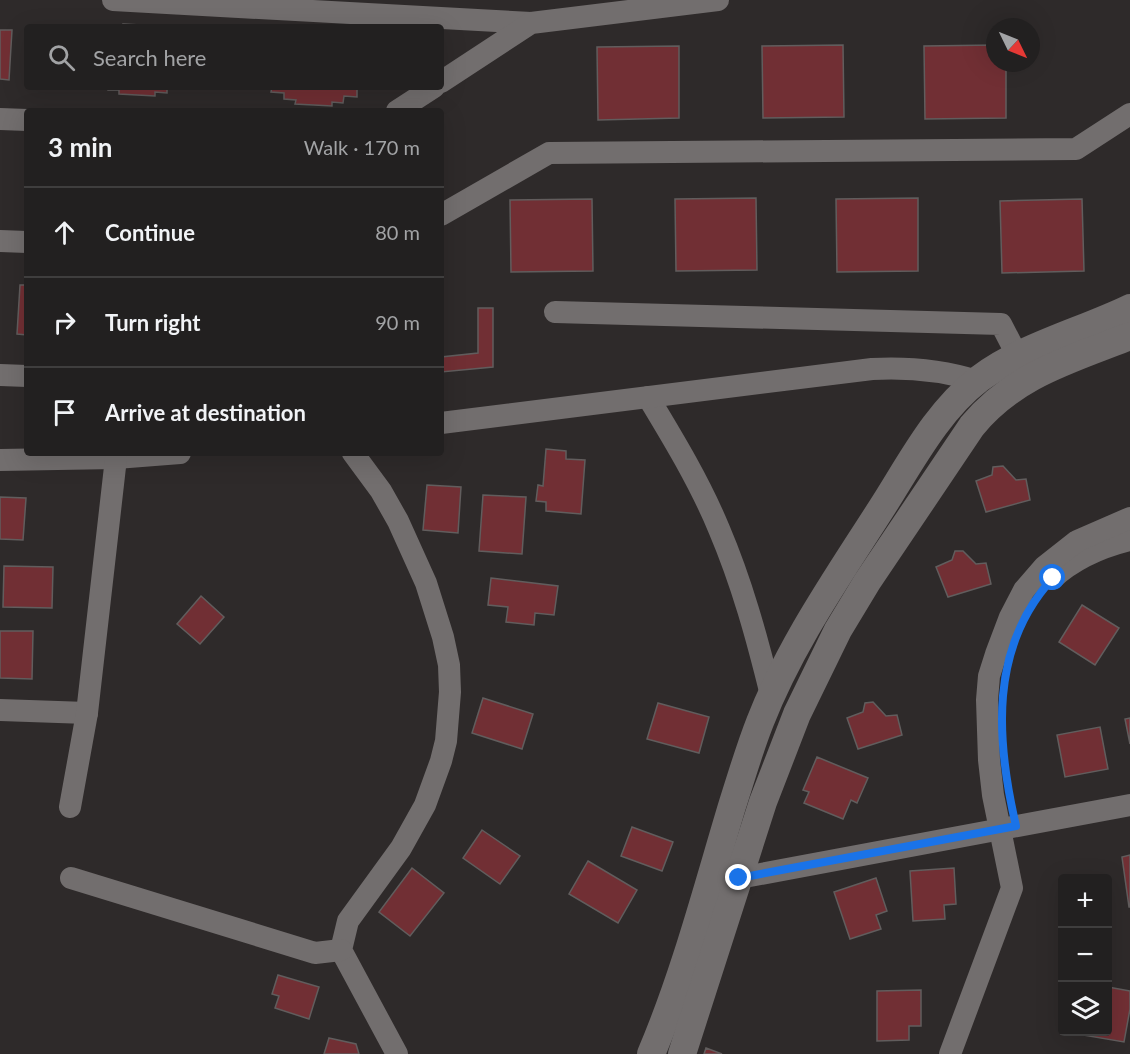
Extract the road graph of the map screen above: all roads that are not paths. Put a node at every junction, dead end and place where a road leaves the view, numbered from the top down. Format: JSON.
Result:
{"nodes":[{"id":1,"x":113,"y":0,"type":"edge"},
{"id":2,"x":718,"y":0,"type":"edge"},
{"id":3,"x":531,"y":23,"type":"junction"},
{"id":4,"x":444,"y":80,"type":"edge"},
{"id":5,"x":429,"y":90,"type":"edge"},
{"id":6,"x":402,"y":108,"type":"edge"},
{"id":7,"x":1130,"y":114,"type":"edge"},
{"id":8,"x":0,"y":119,"type":"edge"},
{"id":9,"x":24,"y":120,"type":"edge"},
{"id":10,"x":444,"y":213,"type":"edge"},
{"id":11,"x":0,"y":241,"type":"edge"},
{"id":12,"x":24,"y":242,"type":"edge"},
{"id":13,"x":1130,"y":308,"type":"edge"},
{"id":14,"x":555,"y":312,"type":"dead end"},
{"id":15,"x":1130,"y":336,"type":"edge"},
{"id":16,"x":1017,"y":355,"type":"junction"},
{"id":17,"x":0,"y":375,"type":"edge"},
{"id":18,"x":24,"y":376,"type":"edge"},
{"id":19,"x":977,"y":381,"type":"junction"},
{"id":20,"x":648,"y":397,"type":"junction"},
{"id":21,"x":444,"y":423,"type":"edge"},
{"id":22,"x":148,"y":456,"type":"edge"},
{"id":23,"x":355,"y":456,"type":"edge"},
{"id":24,"x":116,"y":459,"type":"junction"},
{"id":25,"x":0,"y":460,"type":"edge"},
{"id":26,"x":1130,"y":518,"type":"edge"},
{"id":27,"x":1130,"y":540,"type":"edge"},
{"id":28,"x":771,"y":695,"type":"junction"},
{"id":29,"x":0,"y":710,"type":"edge"},
{"id":30,"x":87,"y":713,"type":"junction"},
{"id":31,"x":1130,"y":806,"type":"edge"},
{"id":32,"x":70,"y":807,"type":"dead end"},
{"id":33,"x":1008,"y":828,"type":"junction"},
{"id":34,"x":71,"y":878,"type":"dead end"},
{"id":35,"x":739,"y":878,"type":"junction"},
{"id":36,"x":341,"y":950,"type":"junction"},
{"id":37,"x":397,"y":1054,"type":"edge"},
{"id":38,"x":651,"y":1054,"type":"edge"},
{"id":39,"x":682,"y":1054,"type":"edge"},
{"id":40,"x":950,"y":1054,"type":"edge"}],
"edges":[{"from":1,"to":3,"type":"street"},
{"from":2,"to":3,"type":"street"},
{"from":3,"to":4,"type":"street"},
{"from":5,"to":6,"type":"street"},
{"from":7,"to":10,"type":"street"},
{"from":8,"to":9,"type":"street"},
{"from":11,"to":12,"type":"street"},
{"from":13,"to":16,"type":"street"},
{"from":14,"to":16,"type":"street"},
{"from":15,"to":35,"type":"street"},
{"from":16,"to":19,"type":"street"},
{"from":17,"to":18,"type":"street"},
{"from":19,"to":20,"type":"street"},
{"from":19,"to":28,"type":"street"},
{"from":20,"to":21,"type":"street"},
{"from":20,"to":28,"type":"street"},
{"from":22,"to":24,"type":"street"},
{"from":23,"to":36,"type":"street"},
{"from":24,"to":25,"type":"street"},
{"from":24,"to":30,"type":"street"},
{"from":26,"to":33,"type":"street"},
{"from":27,"to":33,"type":"street"},
{"from":28,"to":38,"type":"street"},
{"from":29,"to":30,"type":"street"},
{"from":30,"to":32,"type":"street"},
{"from":31,"to":33,"type":"street"},
{"from":33,"to":35,"type":"street"},
{"from":33,"to":40,"type":"street"},
{"from":34,"to":36,"type":"street"},
{"from":35,"to":39,"type":"street"},
{"from":36,"to":37,"type":"street"}]}
